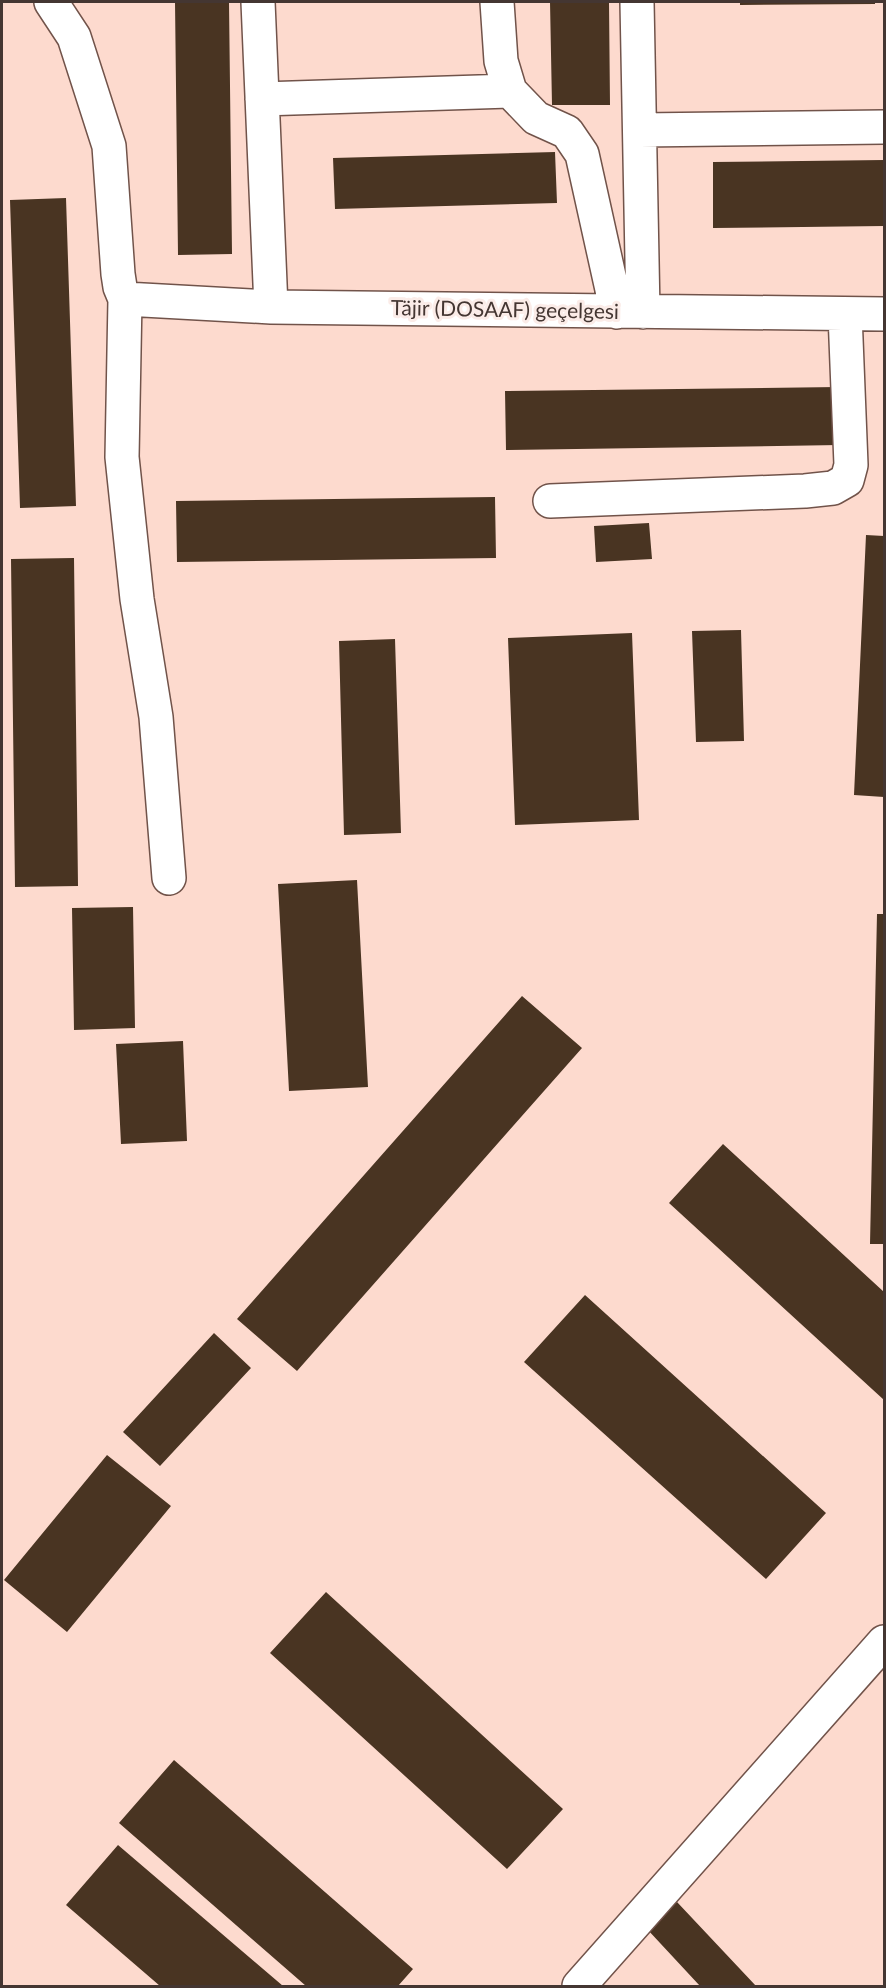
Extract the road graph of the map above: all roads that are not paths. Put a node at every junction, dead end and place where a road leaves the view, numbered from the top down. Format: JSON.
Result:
{"nodes":[{"id":1,"x":51,"y":2,"type":"edge"},
{"id":2,"x":258,"y":2,"type":"edge"},
{"id":3,"x":497,"y":2,"type":"edge"},
{"id":4,"x":637,"y":2,"type":"edge"},
{"id":5,"x":510,"y":91,"type":"junction"},
{"id":6,"x":262,"y":99,"type":"junction"},
{"id":7,"x":885,"y":127,"type":"edge"},
{"id":8,"x":640,"y":130,"type":"junction"},
{"id":9,"x":125,"y":299,"type":"junction"},
{"id":10,"x":271,"y":308,"type":"junction"},
{"id":11,"x":630,"y":312,"type":"junction"},
{"id":12,"x":845,"y":314,"type":"junction"},
{"id":13,"x":885,"y":314,"type":"edge"},
{"id":14,"x":550,"y":501,"type":"dead end"},
{"id":15,"x":169,"y":878,"type":"dead end"},
{"id":16,"x":885,"y":1642,"type":"edge"},
{"id":17,"x":579,"y":1986,"type":"edge"}],
"edges":[{"from":1,"to":9,"type":"street"},
{"from":2,"to":6,"type":"street"},
{"from":3,"to":5,"type":"street"},
{"from":4,"to":8,"type":"street"},
{"from":5,"to":6,"type":"street"},
{"from":5,"to":11,"type":"street"},
{"from":6,"to":10,"type":"street"},
{"from":7,"to":8,"type":"street"},
{"from":8,"to":11,"type":"street"},
{"from":9,"to":10,"type":"street","name":"Täjir (DOSAAF) geçelgesi"},
{"from":9,"to":15,"type":"street"},
{"from":10,"to":11,"type":"street","name":"Täjir (DOSAAF) geçelgesi"},
{"from":11,"to":12,"type":"street","name":"Täjir (DOSAAF) geçelgesi"},
{"from":12,"to":13,"type":"street","name":"Täjir (DOSAAF) geçelgesi"},
{"from":12,"to":14,"type":"street"},
{"from":16,"to":17,"type":"street"}]}
